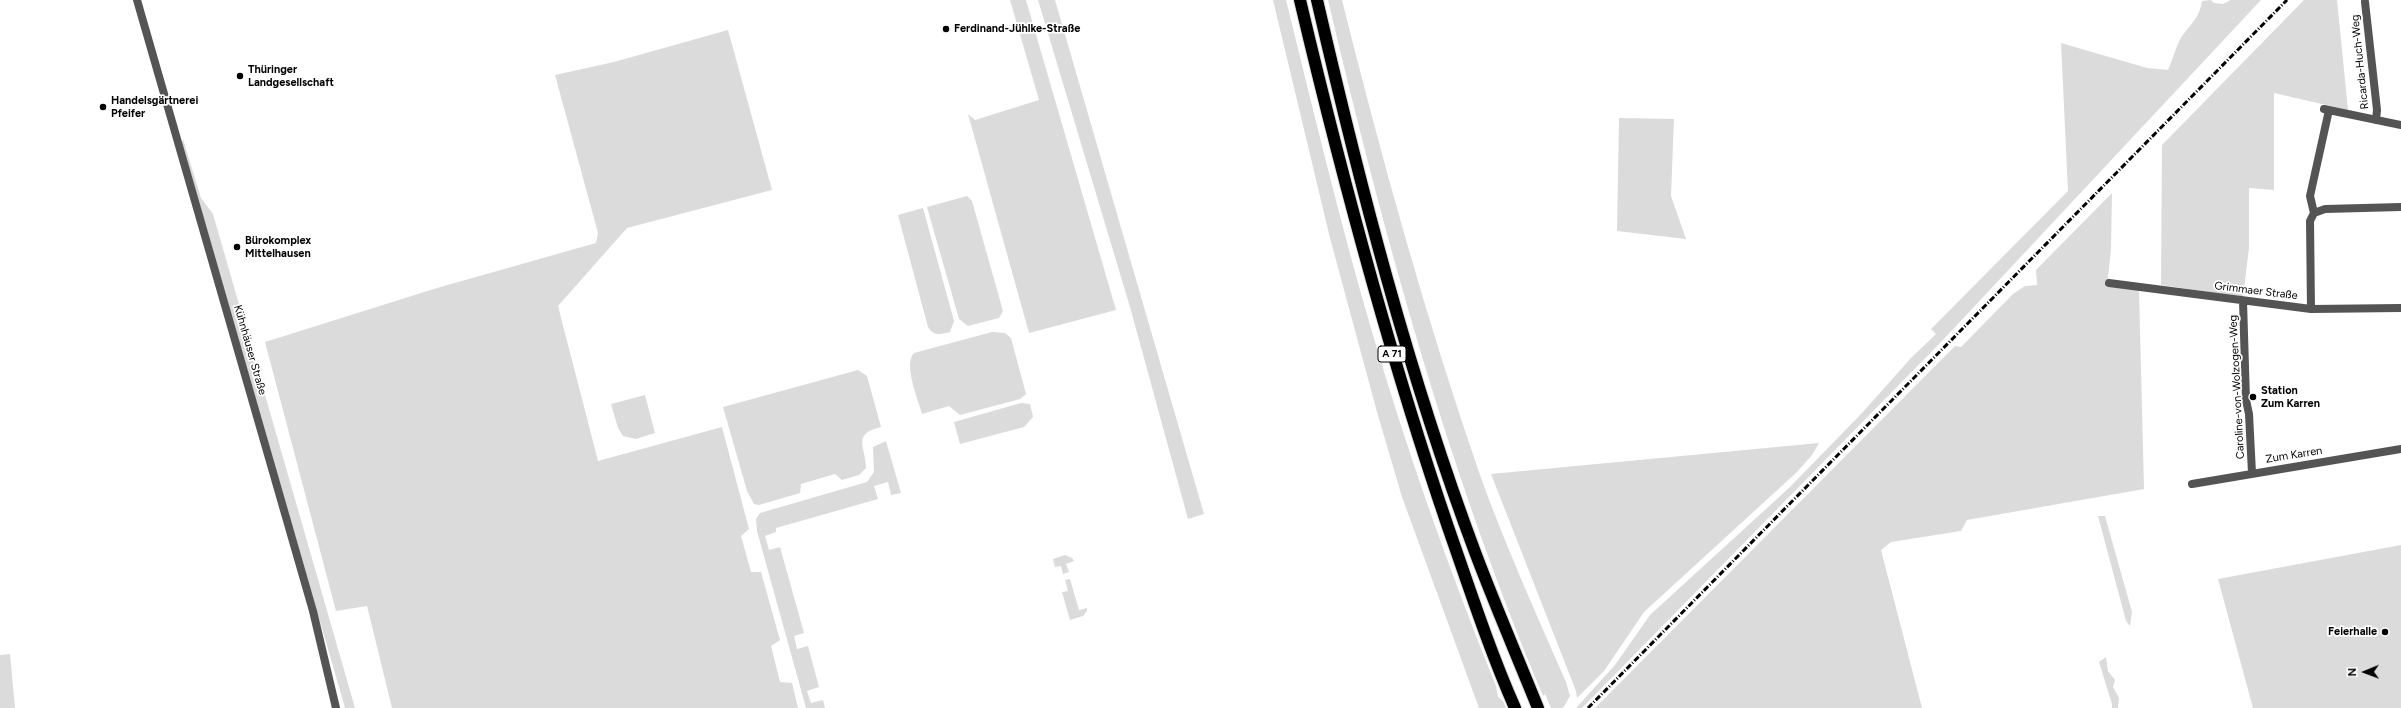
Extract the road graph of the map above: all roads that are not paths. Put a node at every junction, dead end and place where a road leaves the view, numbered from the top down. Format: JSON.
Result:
{"nodes":[{"id":1,"x":137,"y":0,"type":"edge"},
{"id":2,"x":1300,"y":0,"type":"edge"},
{"id":3,"x":1317,"y":0,"type":"edge"},
{"id":4,"x":2365,"y":2,"type":"dead end"},
{"id":5,"x":2376,"y":120,"type":"junction"},
{"id":6,"x":2401,"y":125,"type":"edge"},
{"id":7,"x":2401,"y":207,"type":"edge"},
{"id":8,"x":2314,"y":213,"type":"junction"},
{"id":9,"x":2109,"y":283,"type":"dead end"},
{"id":10,"x":2243,"y":301,"type":"junction"},
{"id":11,"x":2401,"y":308,"type":"edge"},
{"id":12,"x":2311,"y":309,"type":"junction"},
{"id":13,"x":2401,"y":449,"type":"edge"},
{"id":14,"x":2252,"y":473,"type":"junction"},
{"id":15,"x":2192,"y":484,"type":"dead end"},
{"id":16,"x":1537,"y":705,"type":"edge"},
{"id":17,"x":336,"y":708,"type":"edge"},
{"id":18,"x":1515,"y":708,"type":"edge"}],
"edges":[{"from":1,"to":17,"type":"street","name":"Kühnhäuser Straße"},
{"from":2,"to":18,"type":"highway","number":"A 71"},
{"from":3,"to":16,"type":"highway","number":"A 71"},
{"from":4,"to":5,"type":"street","name":"Ricarda-Huch-Weg"},
{"from":5,"to":6,"type":"street","name":"Ricarda-Huch-Weg"},
{"from":5,"to":8,"type":"street","name":"Ricarda-Huch-Weg"},
{"from":7,"to":8,"type":"street"},
{"from":8,"to":12,"type":"street"},
{"from":9,"to":10,"type":"street","name":"Grimmaer Straße"},
{"from":10,"to":12,"type":"street","name":"Grimmaer Straße"},
{"from":10,"to":14,"type":"street","name":"Caroline-von-Wolzogen-Weg"},
{"from":11,"to":12,"type":"street","name":"Grimmaer Straße"},
{"from":13,"to":14,"type":"street","name":"Zum Karren"},
{"from":14,"to":15,"type":"street","name":"Zum Karren"}]}
